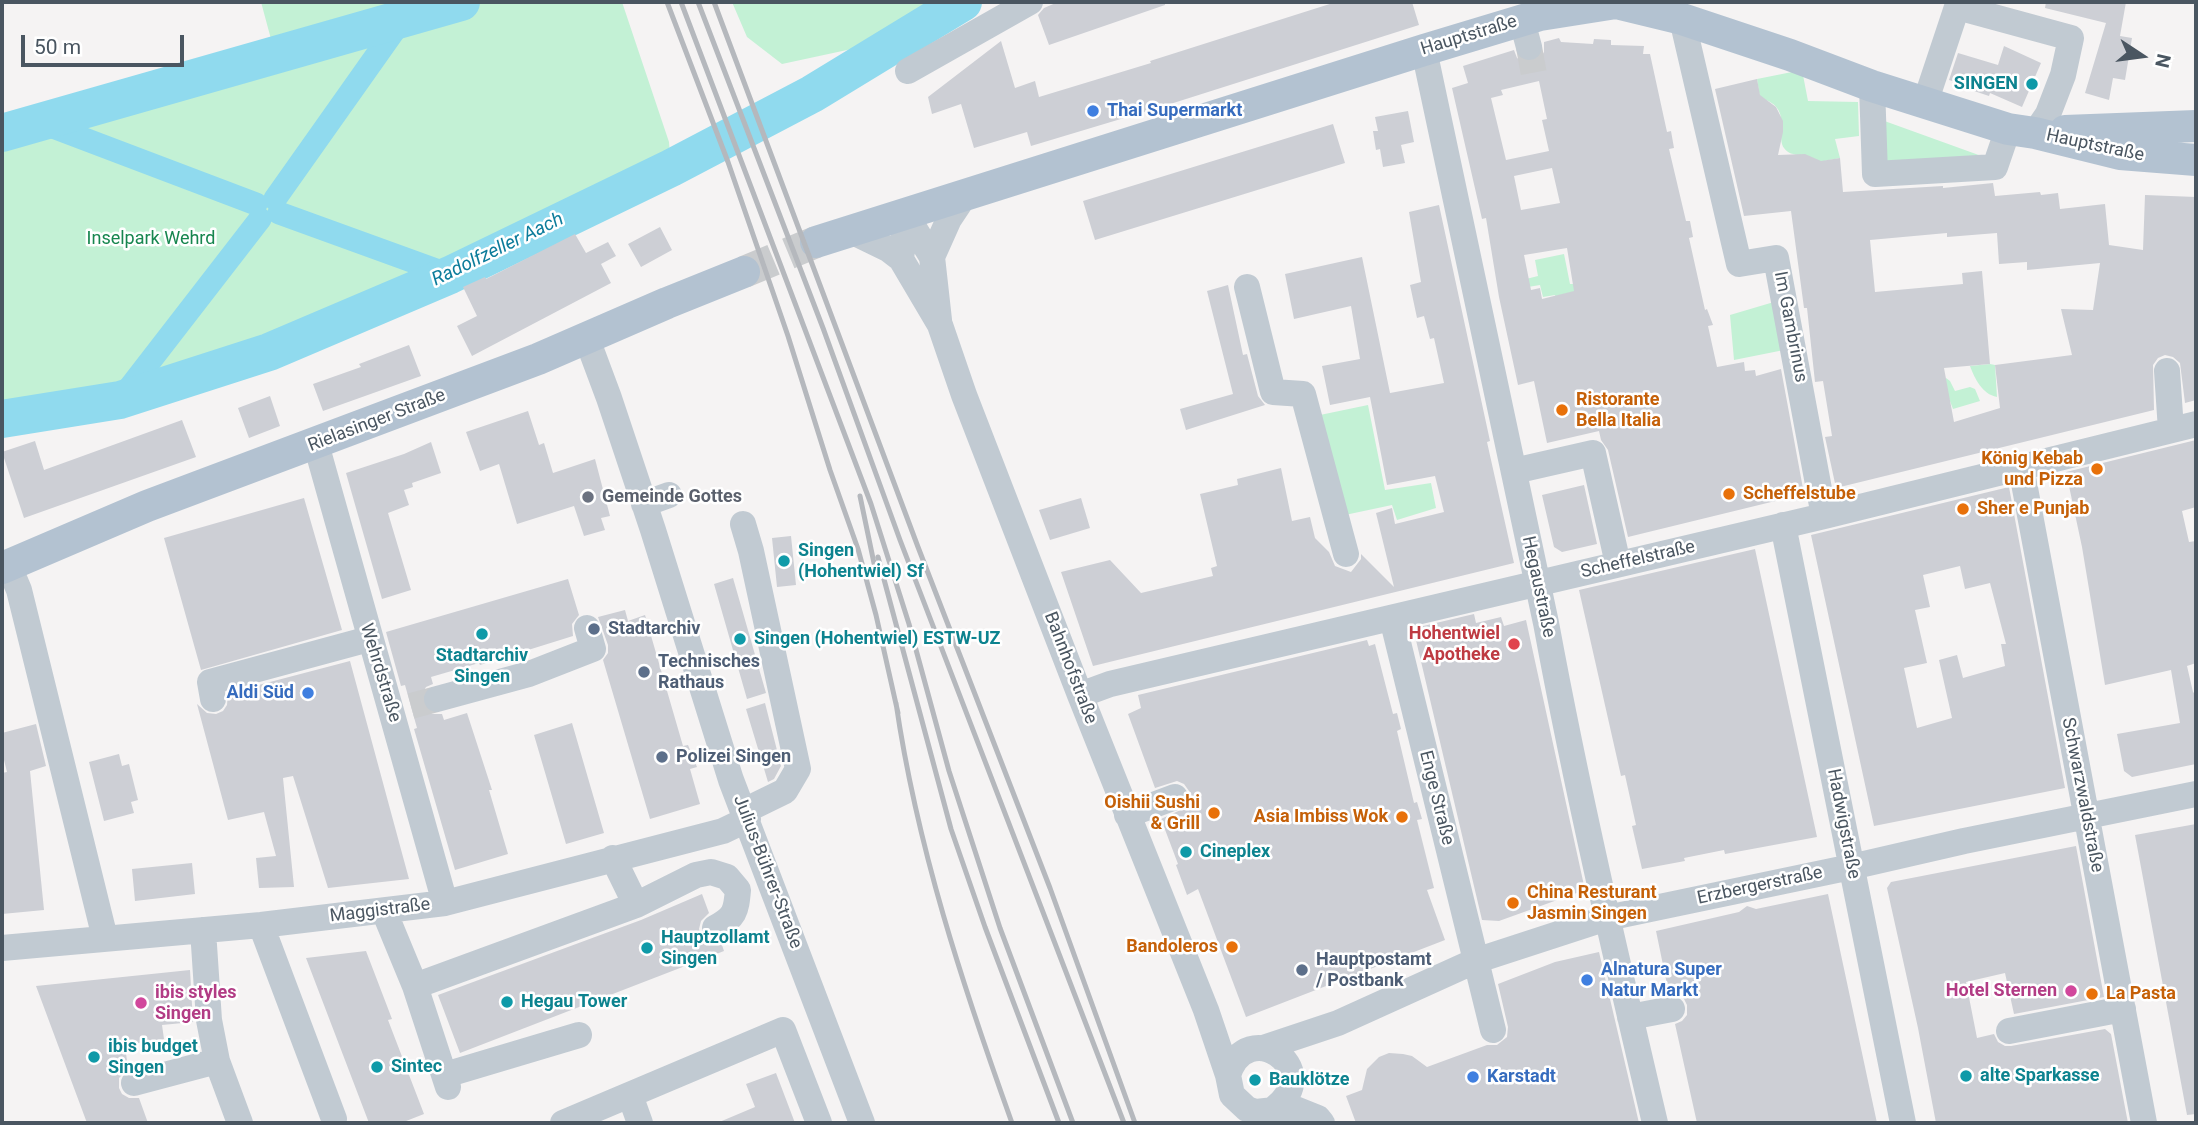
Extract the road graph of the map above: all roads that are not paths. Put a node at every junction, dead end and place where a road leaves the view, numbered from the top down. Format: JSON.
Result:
{"nodes":[{"id":1,"x":1590,"y":3,"type":"edge"},
{"id":2,"x":1021,"y":12,"type":"edge"},
{"id":3,"x":1682,"y":19,"type":"junction"},
{"id":4,"x":1424,"y":50,"type":"junction"},
{"id":5,"x":908,"y":71,"type":"dead end"},
{"id":6,"x":1872,"y":86,"type":"junction"},
{"id":7,"x":1925,"y":103,"type":"junction"},
{"id":8,"x":2196,"y":126,"type":"edge"},
{"id":9,"x":2022,"y":131,"type":"junction"},
{"id":10,"x":2196,"y":160,"type":"edge"},
{"id":11,"x":965,"y":195,"type":"junction"},
{"id":12,"x":906,"y":215,"type":"junction"},
{"id":13,"x":851,"y":231,"type":"junction"},
{"id":14,"x":816,"y":242,"type":"tunnel mouth"},
{"id":15,"x":932,"y":257,"type":"junction"},
{"id":16,"x":901,"y":259,"type":"junction"},
{"id":17,"x":744,"y":272,"type":"tunnel mouth"},
{"id":18,"x":1247,"y":287,"type":"dead end"},
{"id":19,"x":940,"y":325,"type":"junction"},
{"id":20,"x":587,"y":339,"type":"junction"},
{"id":21,"x":2167,"y":371,"type":"dead end"},
{"id":22,"x":2196,"y":424,"type":"edge"},
{"id":23,"x":2171,"y":430,"type":"junction"},
{"id":24,"x":316,"y":444,"type":"junction"},
{"id":25,"x":2021,"y":467,"type":"junction"},
{"id":26,"x":1514,"y":471,"type":"junction"},
{"id":27,"x":669,"y":495,"type":"dead end"},
{"id":28,"x":644,"y":504,"type":"junction"},
{"id":29,"x":1824,"y":516,"type":"junction"},
{"id":30,"x":743,"y":524,"type":"dead end"},
{"id":31,"x":1783,"y":525,"type":"junction"},
{"id":32,"x":1346,"y":554,"type":"dead end"},
{"id":33,"x":1618,"y":564,"type":"junction"},
{"id":34,"x":5,"y":566,"type":"edge"},
{"id":35,"x":1537,"y":583,"type":"junction"},
{"id":36,"x":1392,"y":618,"type":"junction"},
{"id":37,"x":587,"y":628,"type":"dead end"},
{"id":38,"x":369,"y":639,"type":"junction"},
{"id":39,"x":1080,"y":695,"type":"junction"},
{"id":40,"x":213,"y":699,"type":"dead end"},
{"id":41,"x":437,"y":699,"type":"tunnel mouth"},
{"id":42,"x":2196,"y":794,"type":"edge"},
{"id":43,"x":1175,"y":797,"type":"dead end"},
{"id":44,"x":746,"y":815,"type":"junction"},
{"id":45,"x":1127,"y":815,"type":"junction"},
{"id":46,"x":2086,"y":816,"type":"junction"},
{"id":47,"x":613,"y":858,"type":"junction"},
{"id":48,"x":1851,"y":867,"type":"junction"},
{"id":49,"x":445,"y":903,"type":"junction"},
{"id":50,"x":636,"y":905,"type":"junction"},
{"id":51,"x":384,"y":911,"type":"junction"},
{"id":52,"x":1607,"y":918,"type":"junction"},
{"id":53,"x":261,"y":925,"type":"junction"},
{"id":54,"x":715,"y":928,"type":"dead end"},
{"id":55,"x":202,"y":929,"type":"junction"},
{"id":56,"x":104,"y":938,"type":"junction"},
{"id":57,"x":2,"y":948,"type":"edge"},
{"id":58,"x":1475,"y":958,"type":"junction"},
{"id":59,"x":415,"y":986,"type":"junction"},
{"id":60,"x":1672,"y":1009,"type":"dead end"},
{"id":61,"x":2123,"y":1009,"type":"junction"},
{"id":62,"x":1206,"y":1010,"type":"junction"},
{"id":63,"x":1630,"y":1017,"type":"junction"},
{"id":64,"x":1338,"y":1023,"type":"junction"},
{"id":65,"x":1493,"y":1031,"type":"dead end"},
{"id":66,"x":2009,"y":1031,"type":"dead end"},
{"id":67,"x":579,"y":1035,"type":"dead end"},
{"id":68,"x":1259,"y":1048,"type":"junction"},
{"id":69,"x":217,"y":1061,"type":"junction"},
{"id":70,"x":1228,"y":1075,"type":"junction"},
{"id":71,"x":1291,"y":1078,"type":"junction"},
{"id":72,"x":134,"y":1083,"type":"dead end"},
{"id":73,"x":630,"y":1095,"type":"junction"},
{"id":74,"x":1263,"y":1114,"type":"edge"},
{"id":75,"x":334,"y":1119,"type":"dead end"},
{"id":76,"x":1903,"y":1122,"type":"edge"},
{"id":77,"x":240,"y":1123,"type":"edge"},
{"id":78,"x":563,"y":1123,"type":"edge"},
{"id":79,"x":640,"y":1123,"type":"edge"},
{"id":80,"x":819,"y":1123,"type":"edge"},
{"id":81,"x":862,"y":1123,"type":"edge"},
{"id":82,"x":1322,"y":1123,"type":"edge"},
{"id":83,"x":1328,"y":1123,"type":"edge"},
{"id":84,"x":1655,"y":1123,"type":"edge"},
{"id":85,"x":2144,"y":1123,"type":"edge"}],
"edges":[{"from":1,"to":3,"type":"main road","name":"Hauptstraße"},
{"from":1,"to":4,"type":"main road","name":"Hauptstraße"},
{"from":2,"to":5,"type":"street"},
{"from":3,"to":6,"type":"main road","name":"Hauptstraße"},
{"from":3,"to":29,"type":"street","name":"Im Gambrinus"},
{"from":4,"to":11,"type":"main road","name":"Hauptstraße"},
{"from":4,"to":26,"type":"street","name":"Hegaustraße"},
{"from":6,"to":7,"type":"main road","name":"Hauptstraße"},
{"from":6,"to":9,"type":"street"},
{"from":7,"to":9,"type":"main road","name":"Hauptstraße"},
{"from":7,"to":9,"type":"street"},
{"from":8,"to":9,"type":"main road","name":"Hauptstraße"},
{"from":9,"to":10,"type":"main road","name":"Hauptstraße"},
{"from":11,"to":12,"type":"main road","name":"Hauptstraße"},
{"from":11,"to":15,"type":"street"},
{"from":12,"to":13,"type":"main road"},
{"from":12,"to":15,"type":"street","name":"Bahnhofstraße"},
{"from":12,"to":16,"type":"street"},
{"from":13,"to":14,"type":"main road"},
{"from":13,"to":16,"type":"street"},
{"from":15,"to":19,"type":"street","name":"Bahnhofstraße"},
{"from":16,"to":19,"type":"street","name":"Bahnhofstraße"},
{"from":17,"to":20,"type":"main road","name":"Rielasinger Straße"},
{"from":18,"to":32,"type":"street"},
{"from":19,"to":39,"type":"street","name":"Bahnhofstraße"},
{"from":20,"to":24,"type":"main road","name":"Rielasinger Straße"},
{"from":20,"to":28,"type":"street","name":"Julius-Bührer-Straße"},
{"from":21,"to":23,"type":"street"},
{"from":22,"to":23,"type":"street","name":"Scheffelstraße"},
{"from":23,"to":25,"type":"street","name":"Scheffelstraße"},
{"from":24,"to":34,"type":"main road","name":"Rielasinger Straße"},
{"from":24,"to":38,"type":"street","name":"Wehrdstraße"},
{"from":25,"to":29,"type":"street","name":"Scheffelstraße"},
{"from":25,"to":46,"type":"street","name":"Schwarzwaldstraße"},
{"from":26,"to":33,"type":"street"},
{"from":26,"to":35,"type":"street","name":"Hegaustraße"},
{"from":27,"to":28,"type":"street"},
{"from":28,"to":44,"type":"street","name":"Julius-Bührer-Straße"},
{"from":29,"to":31,"type":"street","name":"Scheffelstraße"},
{"from":30,"to":44,"type":"street","name":"Maggistraße"},
{"from":31,"to":33,"type":"street","name":"Scheffelstraße"},
{"from":31,"to":48,"type":"street","name":"Hadwigstraße"},
{"from":33,"to":35,"type":"street","name":"Scheffelstraße"},
{"from":34,"to":56,"type":"street","name":"Rielasinger Straße"},
{"from":35,"to":36,"type":"street","name":"Scheffelstraße"},
{"from":35,"to":52,"type":"street","name":"Hegaustraße"},
{"from":36,"to":39,"type":"street","name":"Scheffelstraße"},
{"from":36,"to":58,"type":"street","name":"Enge Straße"},
{"from":37,"to":41,"type":"street"},
{"from":38,"to":40,"type":"street"},
{"from":38,"to":49,"type":"street","name":"Wehrdstraße"},
{"from":39,"to":45,"type":"street","name":"Bahnhofstraße"},
{"from":42,"to":46,"type":"street","name":"Erzbergerstraße"},
{"from":43,"to":45,"type":"street"},
{"from":44,"to":47,"type":"street","name":"Maggistraße"},
{"from":44,"to":81,"type":"street","name":"Julius-Bührer-Straße"},
{"from":45,"to":62,"type":"street","name":"Bahnhofstraße"},
{"from":46,"to":48,"type":"street","name":"Erzbergerstraße"},
{"from":46,"to":61,"type":"street","name":"Schwarzwaldstraße"},
{"from":47,"to":49,"type":"street","name":"Maggistraße"},
{"from":47,"to":50,"type":"street"},
{"from":48,"to":52,"type":"street","name":"Erzbergerstraße"},
{"from":48,"to":76,"type":"street","name":"Hadwigstraße"},
{"from":49,"to":51,"type":"street","name":"Maggistraße"},
{"from":50,"to":54,"type":"street"},
{"from":50,"to":59,"type":"street"},
{"from":51,"to":53,"type":"street","name":"Maggistraße"},
{"from":51,"to":59,"type":"street"},
{"from":52,"to":58,"type":"street","name":"Erzbergerstraße"},
{"from":52,"to":63,"type":"street","name":"Hegaustraße"},
{"from":53,"to":55,"type":"street","name":"Maggistraße"},
{"from":53,"to":75,"type":"street"},
{"from":55,"to":56,"type":"street","name":"Maggistraße"},
{"from":55,"to":69,"type":"street"},
{"from":56,"to":57,"type":"street","name":"Maggistraße"},
{"from":58,"to":64,"type":"street","name":"Erzbergerstraße"},
{"from":58,"to":65,"type":"street","name":"Enge Straße"},
{"from":59,"to":67,"type":"street"},
{"from":60,"to":63,"type":"street"},
{"from":61,"to":66,"type":"street"},
{"from":61,"to":85,"type":"street","name":"Schwarzwaldstraße"},
{"from":62,"to":68,"type":"street","name":"Bahnhofstraße"},
{"from":62,"to":70,"type":"street","name":"Bahnhofstraße"},
{"from":63,"to":84,"type":"street","name":"Hegaustraße"},
{"from":64,"to":68,"type":"street","name":"Erzbergerstraße"},
{"from":64,"to":71,"type":"street","name":"Erzbergerstraße"},
{"from":68,"to":70,"type":"street"},
{"from":68,"to":71,"type":"street","name":"Bahnhofstraße"},
{"from":69,"to":72,"type":"street"},
{"from":69,"to":77,"type":"street"},
{"from":70,"to":74,"type":"street","name":"Bahnhofstraße"},
{"from":71,"to":74,"type":"street"},
{"from":71,"to":83,"type":"street","name":"Bahnhofstraße"},
{"from":73,"to":78,"type":"street"},
{"from":73,"to":79,"type":"street"},
{"from":73,"to":80,"type":"street"},
{"from":74,"to":82,"type":"street"}]}
